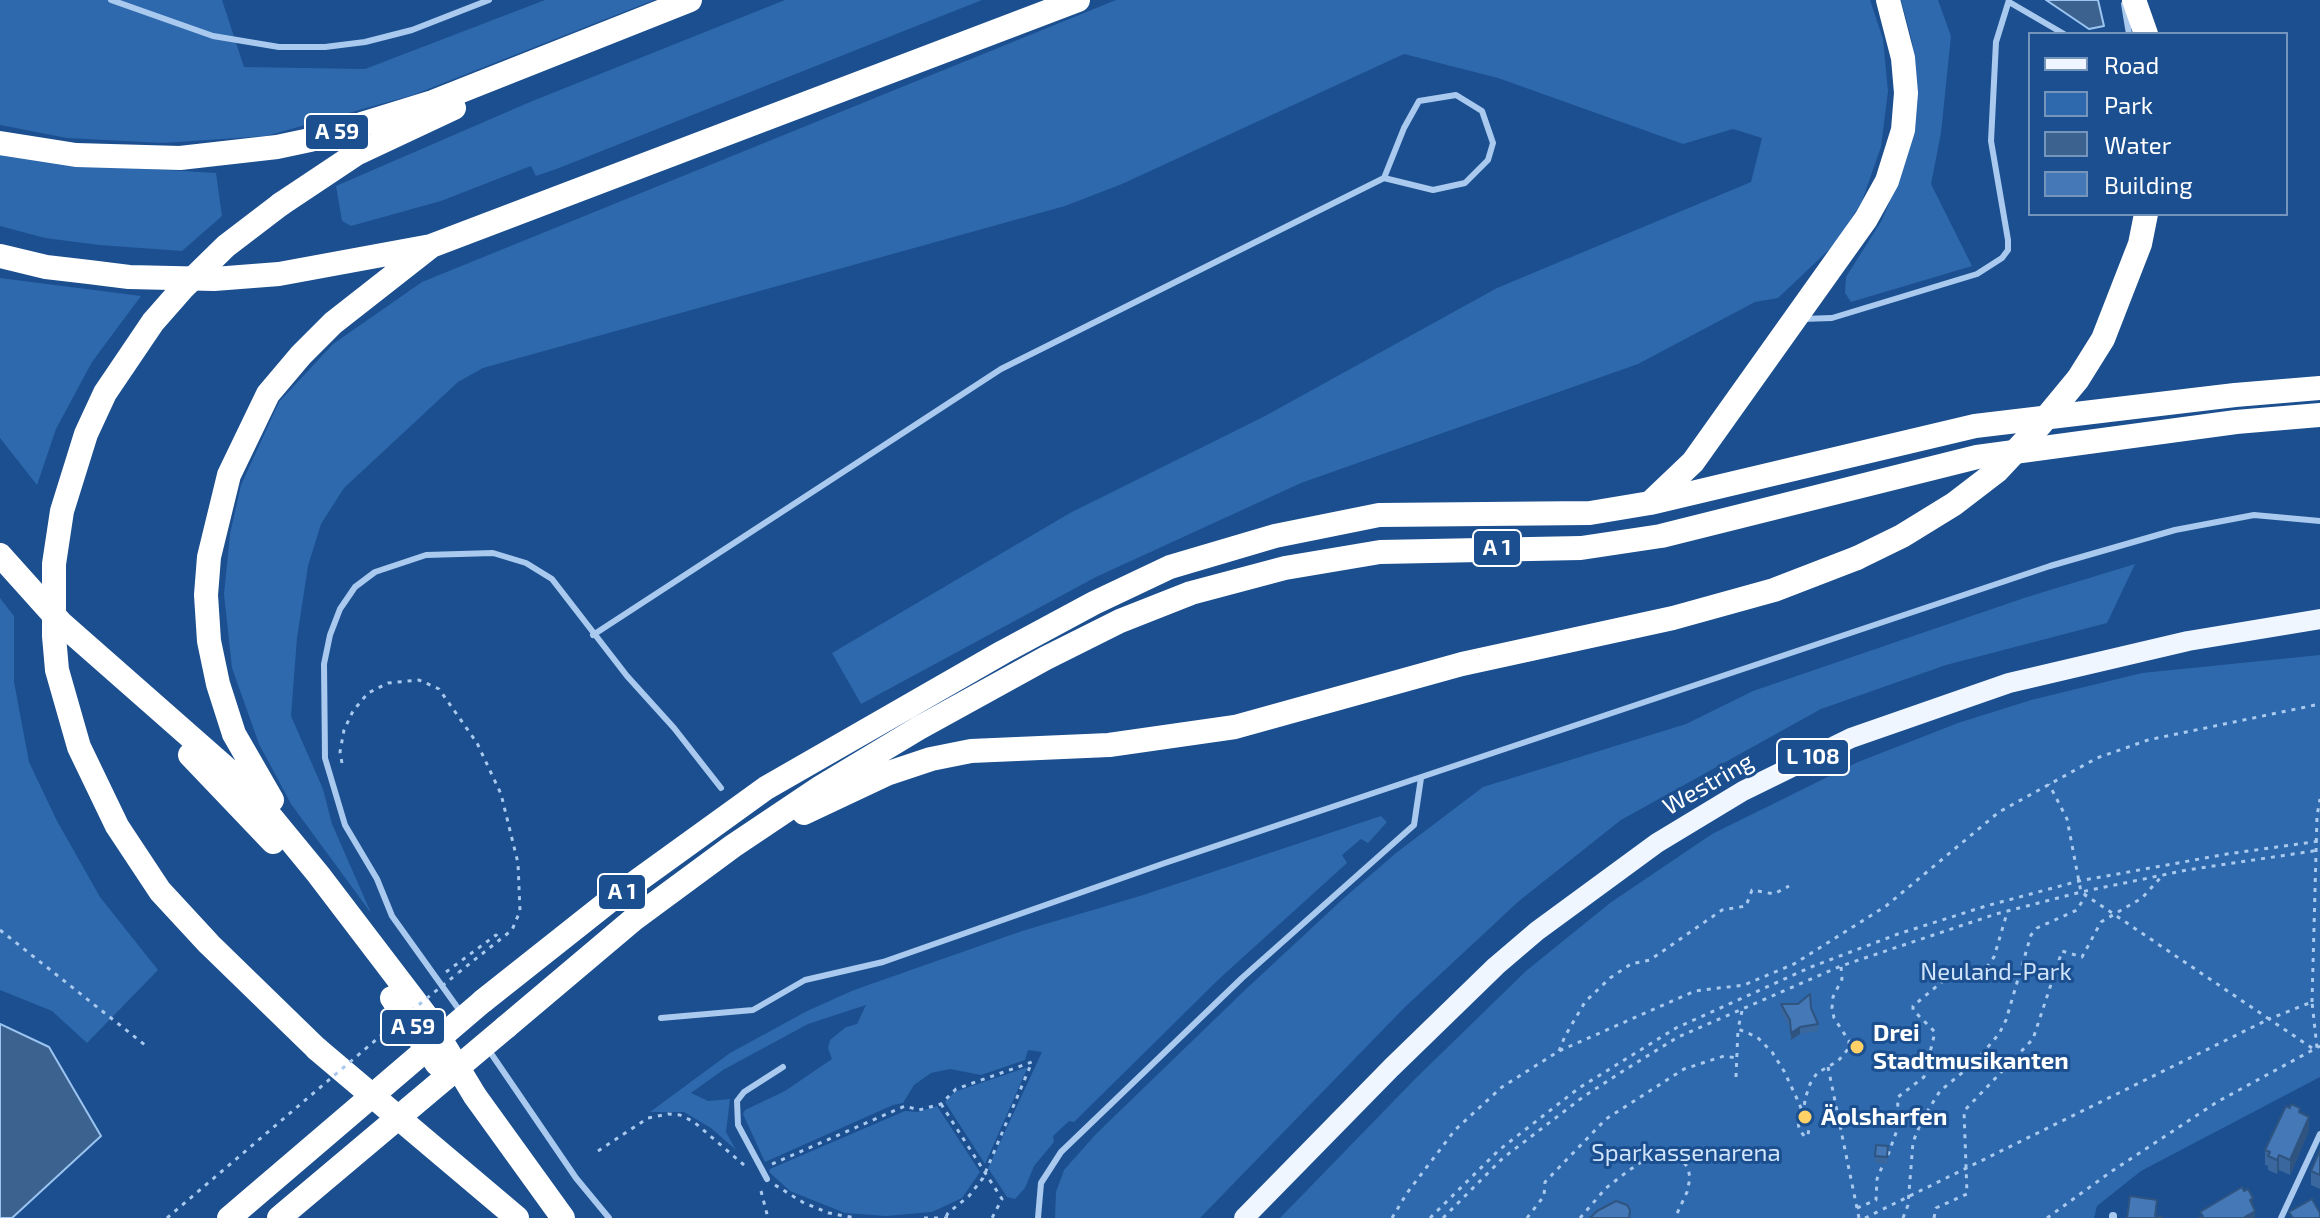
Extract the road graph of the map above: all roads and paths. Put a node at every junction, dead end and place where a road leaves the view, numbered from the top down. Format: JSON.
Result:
{"nodes":[{"id":1,"x":111,"y":0,"type":"edge"},
{"id":2,"x":489,"y":0,"type":"edge"},
{"id":3,"x":690,"y":0,"type":"edge"},
{"id":4,"x":1078,"y":0,"type":"edge"},
{"id":5,"x":1888,"y":0,"type":"edge"},
{"id":6,"x":2123,"y":0,"type":"edge"},
{"id":7,"x":2134,"y":0,"type":"edge"},
{"id":8,"x":2009,"y":1,"type":"edge"},
{"id":9,"x":656,"y":14,"type":"junction"},
{"id":10,"x":2061,"y":32,"type":"edge"},
{"id":11,"x":2129,"y":32,"type":"edge"},
{"id":12,"x":2145,"y":32,"type":"edge"},
{"id":13,"x":0,"y":143,"type":"edge"},
{"id":14,"x":1384,"y":178,"type":"junction"},
{"id":15,"x":2146,"y":216,"type":"edge"},
{"id":16,"x":431,"y":246,"type":"junction"},
{"id":17,"x":0,"y":256,"type":"edge"},
{"id":18,"x":1795,"y":320,"type":"junction"},
{"id":19,"x":2320,"y":388,"type":"edge"},
{"id":20,"x":2320,"y":415,"type":"edge"},
{"id":21,"x":1650,"y":503,"type":"junction"},
{"id":22,"x":2320,"y":521,"type":"edge"},
{"id":23,"x":0,"y":555,"type":"edge"},
{"id":24,"x":0,"y":573,"type":"edge"},
{"id":25,"x":2320,"y":619,"type":"edge"},
{"id":26,"x":593,"y":635,"type":"junction"},
{"id":27,"x":2320,"y":704,"type":"edge"},
{"id":28,"x":342,"y":766,"type":"dead end"},
{"id":29,"x":1421,"y":778,"type":"junction"},
{"id":30,"x":2049,"y":784,"type":"junction"},
{"id":31,"x":721,"y":788,"type":"dead end"},
{"id":32,"x":2320,"y":799,"type":"edge"},
{"id":33,"x":2319,"y":841,"type":"edge"},
{"id":34,"x":733,"y":846,"type":"junction"},
{"id":35,"x":2318,"y":851,"type":"edge"},
{"id":36,"x":318,"y":874,"type":"junction"},
{"id":37,"x":2162,"y":876,"type":"junction"},
{"id":38,"x":2079,"y":881,"type":"junction"},
{"id":39,"x":1789,"y":886,"type":"dead end"},
{"id":40,"x":2081,"y":892,"type":"junction"},
{"id":41,"x":2086,"y":895,"type":"junction"},
{"id":42,"x":2007,"y":911,"type":"junction"},
{"id":43,"x":2115,"y":914,"type":"junction"},
{"id":44,"x":0,"y":930,"type":"edge"},
{"id":45,"x":500,"y":940,"type":"junction"},
{"id":46,"x":1841,"y":966,"type":"junction"},
{"id":47,"x":1774,"y":974,"type":"junction"},
{"id":48,"x":442,"y":975,"type":"dead end"},
{"id":49,"x":1778,"y":982,"type":"junction"},
{"id":50,"x":1782,"y":991,"type":"junction"},
{"id":51,"x":2312,"y":1002,"type":"junction"},
{"id":52,"x":1742,"y":1008,"type":"junction"},
{"id":53,"x":661,"y":1018,"type":"dead end"},
{"id":54,"x":2269,"y":1019,"type":"junction"},
{"id":55,"x":470,"y":1025,"type":"dead end"},
{"id":56,"x":1738,"y":1029,"type":"junction"},
{"id":57,"x":479,"y":1036,"type":"dead end"},
{"id":58,"x":145,"y":1045,"type":"dead end"},
{"id":59,"x":2317,"y":1048,"type":"edge"},
{"id":60,"x":1559,"y":1051,"type":"junction"},
{"id":61,"x":1737,"y":1058,"type":"junction"},
{"id":62,"x":783,"y":1067,"type":"dead end"},
{"id":63,"x":1828,"y":1067,"type":"junction"},
{"id":64,"x":1736,"y":1077,"type":"dead end"},
{"id":65,"x":941,"y":1104,"type":"junction"},
{"id":66,"x":2320,"y":1134,"type":"edge"},
{"id":67,"x":598,"y":1151,"type":"dead end"},
{"id":68,"x":1966,"y":1167,"type":"junction"},
{"id":69,"x":761,"y":1168,"type":"junction"},
{"id":70,"x":749,"y":1169,"type":"dead end"},
{"id":71,"x":985,"y":1171,"type":"junction"},
{"id":72,"x":767,"y":1179,"type":"joint"},
{"id":73,"x":759,"y":1184,"type":"dead end"},
{"id":74,"x":1909,"y":1196,"type":"junction"},
{"id":75,"x":1857,"y":1208,"type":"junction"},
{"id":76,"x":167,"y":1218,"type":"edge"},
{"id":77,"x":229,"y":1218,"type":"edge"},
{"id":78,"x":279,"y":1218,"type":"edge"},
{"id":79,"x":517,"y":1218,"type":"edge"},
{"id":80,"x":548,"y":1218,"type":"edge"},
{"id":81,"x":563,"y":1218,"type":"edge"},
{"id":82,"x":609,"y":1218,"type":"edge"},
{"id":83,"x":768,"y":1218,"type":"edge"},
{"id":84,"x":855,"y":1218,"type":"edge"},
{"id":85,"x":924,"y":1218,"type":"edge"},
{"id":86,"x":949,"y":1218,"type":"edge"},
{"id":87,"x":992,"y":1218,"type":"edge"},
{"id":88,"x":1038,"y":1218,"type":"edge"},
{"id":89,"x":1244,"y":1218,"type":"edge"},
{"id":90,"x":1392,"y":1218,"type":"edge"},
{"id":91,"x":1430,"y":1218,"type":"edge"},
{"id":92,"x":1443,"y":1218,"type":"edge"},
{"id":93,"x":1527,"y":1218,"type":"edge"},
{"id":94,"x":1580,"y":1218,"type":"edge"},
{"id":95,"x":1675,"y":1218,"type":"edge"},
{"id":96,"x":1859,"y":1218,"type":"edge"},
{"id":97,"x":1865,"y":1218,"type":"edge"},
{"id":98,"x":1903,"y":1218,"type":"edge"},
{"id":99,"x":1934,"y":1218,"type":"edge"},
{"id":100,"x":2047,"y":1218,"type":"edge"},
{"id":101,"x":2281,"y":1218,"type":"edge"}],
"edges":[{"from":1,"to":2,"type":"lane"},
{"from":3,"to":9,"type":"highway","number":"A 59"},
{"from":4,"to":16,"type":"highway"},
{"from":5,"to":18,"type":"highway"},
{"from":6,"to":11,"type":"lane"},
{"from":7,"to":12,"type":"highway"},
{"from":8,"to":10,"type":"lane"},
{"from":8,"to":18,"type":"lane"},
{"from":9,"to":13,"type":"highway","number":"A 59"},
{"from":9,"to":79,"type":"highway","bridge":true},
{"from":14,"to":14,"type":"lane"},
{"from":14,"to":26,"type":"lane"},
{"from":15,"to":34,"type":"highway","bridge":true},
{"from":16,"to":17,"type":"highway"},
{"from":16,"to":36,"type":"highway"},
{"from":18,"to":21,"type":"highway"},
{"from":19,"to":21,"type":"highway","number":"A 1"},
{"from":20,"to":34,"type":"highway","number":"A 1"},
{"from":21,"to":77,"type":"highway","number":"A 1","bridge":true},
{"from":22,"to":29,"type":"lane"},
{"from":23,"to":36,"type":"highway","number":"A 59"},
{"from":24,"to":80,"type":"highway","number":"A 59"},
{"from":25,"to":89,"type":"main road","name":"Westring","number":"L 108"},
{"from":26,"to":31,"type":"lane"},
{"from":26,"to":55,"type":"lane"},
{"from":27,"to":30,"type":"path"},
{"from":28,"to":45,"type":"path"},
{"from":29,"to":53,"type":"lane"},
{"from":29,"to":88,"type":"lane"},
{"from":30,"to":38,"type":"path"},
{"from":30,"to":47,"type":"path"},
{"from":32,"to":33,"type":"path"},
{"from":33,"to":35,"type":"path"},
{"from":33,"to":38,"type":"path"},
{"from":34,"to":78,"type":"highway","number":"A 1","bridge":true},
{"from":35,"to":37,"type":"path"},
{"from":35,"to":51,"type":"path"},
{"from":36,"to":81,"type":"highway","number":"A 59"},
{"from":37,"to":40,"type":"path"},
{"from":37,"to":43,"type":"path"},
{"from":38,"to":40,"type":"path"},
{"from":38,"to":49,"type":"path"},
{"from":39,"to":60,"type":"path"},
{"from":40,"to":41,"type":"path"},
{"from":40,"to":42,"type":"path"},
{"from":41,"to":43,"type":"path"},
{"from":41,"to":74,"type":"path"},
{"from":42,"to":46,"type":"path"},
{"from":42,"to":75,"type":"path"},
{"from":43,"to":54,"type":"path"},
{"from":43,"to":68,"type":"path"},
{"from":44,"to":58,"type":"path"},
{"from":45,"to":48,"type":"path"},
{"from":45,"to":76,"type":"path","bridge":true},
{"from":46,"to":50,"type":"path"},
{"from":46,"to":63,"type":"path"},
{"from":47,"to":49,"type":"path"},
{"from":47,"to":60,"type":"path"},
{"from":49,"to":50,"type":"path"},
{"from":49,"to":91,"type":"path"},
{"from":50,"to":52,"type":"path"},
{"from":51,"to":54,"type":"path"},
{"from":51,"to":59,"type":"path"},
{"from":52,"to":56,"type":"path"},
{"from":52,"to":92,"type":"path"},
{"from":54,"to":59,"type":"path"},
{"from":54,"to":68,"type":"path"},
{"from":56,"to":61,"type":"path"},
{"from":56,"to":63,"type":"path"},
{"from":57,"to":82,"type":"lane"},
{"from":59,"to":100,"type":"path"},
{"from":60,"to":90,"type":"path"},
{"from":61,"to":64,"type":"path"},
{"from":61,"to":93,"type":"path"},
{"from":62,"to":69,"type":"lane"},
{"from":63,"to":75,"type":"path"},
{"from":65,"to":69,"type":"path"},
{"from":65,"to":71,"type":"path"},
{"from":65,"to":71,"type":"path"},
{"from":66,"to":101,"type":"lane"},
{"from":67,"to":70,"type":"path"},
{"from":68,"to":74,"type":"path"},
{"from":68,"to":99,"type":"path"},
{"from":69,"to":72,"type":"lane"},
{"from":71,"to":86,"type":"path"},
{"from":71,"to":87,"type":"path"},
{"from":72,"to":84,"type":"path"},
{"from":73,"to":83,"type":"path"},
{"from":74,"to":97,"type":"path"},
{"from":74,"to":98,"type":"path"},
{"from":75,"to":96,"type":"path"},
{"from":85,"to":86,"type":"path"},
{"from":94,"to":95,"type":"path"}]}
